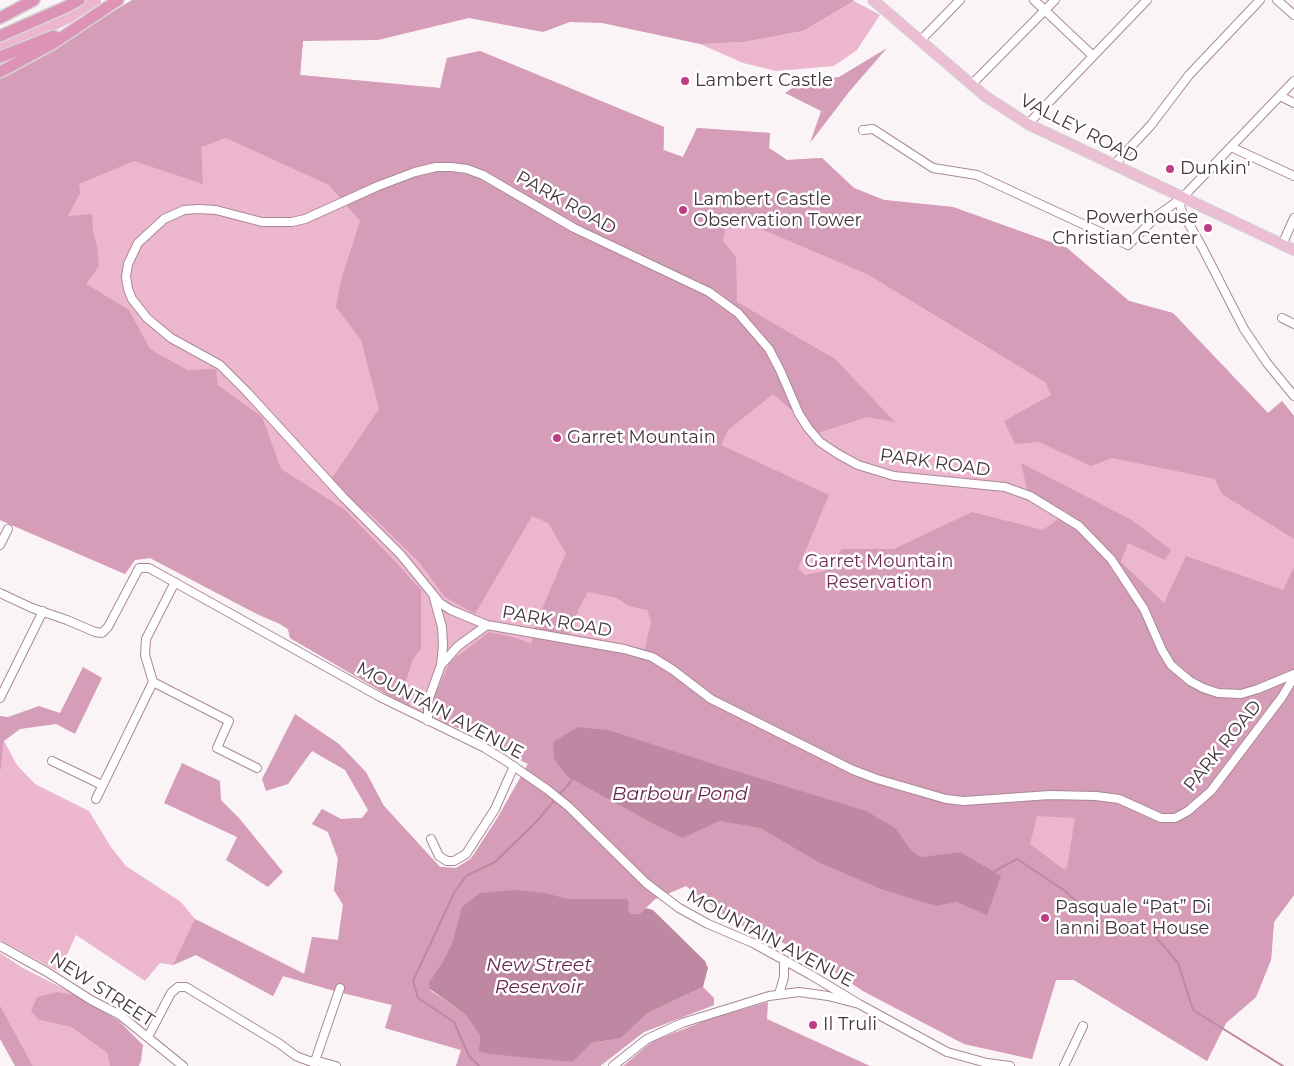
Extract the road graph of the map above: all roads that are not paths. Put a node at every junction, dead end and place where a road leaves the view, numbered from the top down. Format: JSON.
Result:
{"nodes":[{"id":1,"x":34,"y":0,"type":"edge"},
{"id":2,"x":79,"y":0,"type":"edge"},
{"id":3,"x":118,"y":0,"type":"edge"},
{"id":4,"x":873,"y":0,"type":"edge"},
{"id":5,"x":960,"y":0,"type":"edge"},
{"id":6,"x":1034,"y":0,"type":"edge"},
{"id":7,"x":1054,"y":0,"type":"edge"},
{"id":8,"x":1147,"y":0,"type":"edge"},
{"id":9,"x":1260,"y":0,"type":"edge"},
{"id":10,"x":1277,"y":0,"type":"edge"},
{"id":11,"x":105,"y":9,"type":"junction"},
{"id":12,"x":1045,"y":10,"type":"junction"},
{"id":13,"x":1294,"y":15,"type":"edge"},
{"id":14,"x":0,"y":18,"type":"edge"},
{"id":15,"x":0,"y":36,"type":"edge"},
{"id":16,"x":920,"y":41,"type":"junction"},
{"id":17,"x":1093,"y":56,"type":"junction"},
{"id":18,"x":0,"y":57,"type":"edge"},
{"id":19,"x":0,"y":72,"type":"edge"},
{"id":20,"x":1294,"y":82,"type":"edge"},
{"id":21,"x":971,"y":85,"type":"junction"},
{"id":22,"x":1280,"y":96,"type":"junction"},
{"id":23,"x":1294,"y":103,"type":"edge"},
{"id":24,"x":1028,"y":124,"type":"junction"},
{"id":25,"x":863,"y":130,"type":"dead end"},
{"id":26,"x":1231,"y":147,"type":"junction"},
{"id":27,"x":1114,"y":165,"type":"junction"},
{"id":28,"x":1294,"y":176,"type":"edge"},
{"id":29,"x":1182,"y":198,"type":"junction"},
{"id":30,"x":1294,"y":218,"type":"edge"},
{"id":31,"x":1282,"y":244,"type":"junction"},
{"id":32,"x":1294,"y":250,"type":"edge"},
{"id":33,"x":1282,"y":318,"type":"dead end"},
{"id":34,"x":1294,"y":324,"type":"edge"},
{"id":35,"x":1294,"y":396,"type":"edge"},
{"id":36,"x":8,"y":529,"type":"dead end"},
{"id":37,"x":0,"y":545,"type":"edge"},
{"id":38,"x":174,"y":582,"type":"junction"},
{"id":39,"x":0,"y":593,"type":"edge"},
{"id":40,"x":433,"y":594,"type":"junction"},
{"id":41,"x":42,"y":611,"type":"junction"},
{"id":42,"x":487,"y":625,"type":"junction"},
{"id":43,"x":441,"y":665,"type":"junction"},
{"id":44,"x":1294,"y":676,"type":"edge"},
{"id":45,"x":152,"y":682,"type":"junction"},
{"id":46,"x":1273,"y":683,"type":"junction"},
{"id":47,"x":1286,"y":689,"type":"junction"},
{"id":48,"x":0,"y":698,"type":"edge"},
{"id":49,"x":428,"y":721,"type":"junction"},
{"id":50,"x":52,"y":761,"type":"dead end"},
{"id":51,"x":514,"y":766,"type":"junction"},
{"id":52,"x":257,"y":768,"type":"dead end"},
{"id":53,"x":102,"y":785,"type":"junction"},
{"id":54,"x":96,"y":799,"type":"dead end"},
{"id":55,"x":431,"y":838,"type":"dead end"},
{"id":56,"x":0,"y":946,"type":"edge"},
{"id":57,"x":784,"y":960,"type":"junction"},
{"id":58,"x":340,"y":988,"type":"dead end"},
{"id":59,"x":780,"y":994,"type":"junction"},
{"id":60,"x":859,"y":1004,"type":"junction"},
{"id":61,"x":1083,"y":1026,"type":"dead end"},
{"id":62,"x":148,"y":1037,"type":"junction"},
{"id":63,"x":314,"y":1064,"type":"edge"},
{"id":64,"x":986,"y":1064,"type":"edge"},
{"id":65,"x":1001,"y":1065,"type":"edge"},
{"id":66,"x":183,"y":1066,"type":"edge"},
{"id":67,"x":336,"y":1066,"type":"edge"},
{"id":68,"x":612,"y":1066,"type":"edge"},
{"id":69,"x":1010,"y":1066,"type":"edge"},
{"id":70,"x":1064,"y":1066,"type":"edge"}],
"edges":[{"from":1,"to":14,"type":"highway"},
{"from":2,"to":15,"type":"highway"},
{"from":3,"to":11,"type":"highway"},
{"from":4,"to":16,"type":"main road","name":"VALLEY ROAD"},
{"from":5,"to":16,"type":"street"},
{"from":6,"to":12,"type":"street"},
{"from":7,"to":12,"type":"street"},
{"from":8,"to":17,"type":"street"},
{"from":9,"to":27,"type":"street"},
{"from":10,"to":13,"type":"street"},
{"from":11,"to":18,"type":"highway"},
{"from":11,"to":19,"type":"highway"},
{"from":12,"to":17,"type":"street"},
{"from":12,"to":21,"type":"street"},
{"from":16,"to":21,"type":"main road","name":"VALLEY ROAD"},
{"from":17,"to":24,"type":"street"},
{"from":20,"to":22,"type":"street"},
{"from":21,"to":24,"type":"main road","name":"VALLEY ROAD"},
{"from":22,"to":23,"type":"street"},
{"from":22,"to":26,"type":"street"},
{"from":24,"to":27,"type":"main road","name":"VALLEY ROAD"},
{"from":25,"to":29,"type":"street"},
{"from":26,"to":28,"type":"street"},
{"from":26,"to":29,"type":"street"},
{"from":27,"to":29,"type":"main road","name":"VALLEY ROAD"},
{"from":29,"to":31,"type":"main road","name":"VALLEY ROAD"},
{"from":29,"to":35,"type":"street"},
{"from":30,"to":31,"type":"street"},
{"from":31,"to":32,"type":"main road","name":"VALLEY ROAD"},
{"from":33,"to":34,"type":"street"},
{"from":36,"to":37,"type":"street"},
{"from":38,"to":41,"type":"street","name":"MOUNTAIN AVENUE"},
{"from":38,"to":45,"type":"street"},
{"from":38,"to":49,"type":"street","name":"MOUNTAIN AVENUE"},
{"from":39,"to":41,"type":"street"},
{"from":40,"to":42,"type":"street","name":"PARK ROAD"},
{"from":40,"to":43,"type":"street","name":"PARK ROAD"},
{"from":40,"to":46,"type":"street","name":"PARK ROAD"},
{"from":41,"to":48,"type":"street"},
{"from":42,"to":43,"type":"street","name":"PARK ROAD"},
{"from":42,"to":47,"type":"street","name":"PARK ROAD"},
{"from":43,"to":49,"type":"street","name":"PARK ROAD"},
{"from":44,"to":46,"type":"street","name":"PARK ROAD"},
{"from":44,"to":47,"type":"street","name":"PARK ROAD"},
{"from":45,"to":52,"type":"street"},
{"from":45,"to":53,"type":"street"},
{"from":46,"to":47,"type":"street"},
{"from":49,"to":51,"type":"street","name":"MOUNTAIN AVENUE"},
{"from":50,"to":53,"type":"street"},
{"from":51,"to":55,"type":"street"},
{"from":51,"to":57,"type":"street","name":"MOUNTAIN AVENUE"},
{"from":53,"to":54,"type":"street"},
{"from":56,"to":62,"type":"street","name":"NEW STREET"},
{"from":57,"to":59,"type":"street"},
{"from":57,"to":60,"type":"street","name":"MOUNTAIN AVENUE"},
{"from":58,"to":63,"type":"street"},
{"from":59,"to":60,"type":"street"},
{"from":59,"to":68,"type":"street"},
{"from":60,"to":64,"type":"street"},
{"from":61,"to":70,"type":"street"},
{"from":62,"to":63,"type":"street"},
{"from":62,"to":66,"type":"street","name":"NEW STREET"},
{"from":63,"to":67,"type":"street"},
{"from":64,"to":65,"type":"street"},
{"from":65,"to":69,"type":"street"}]}
